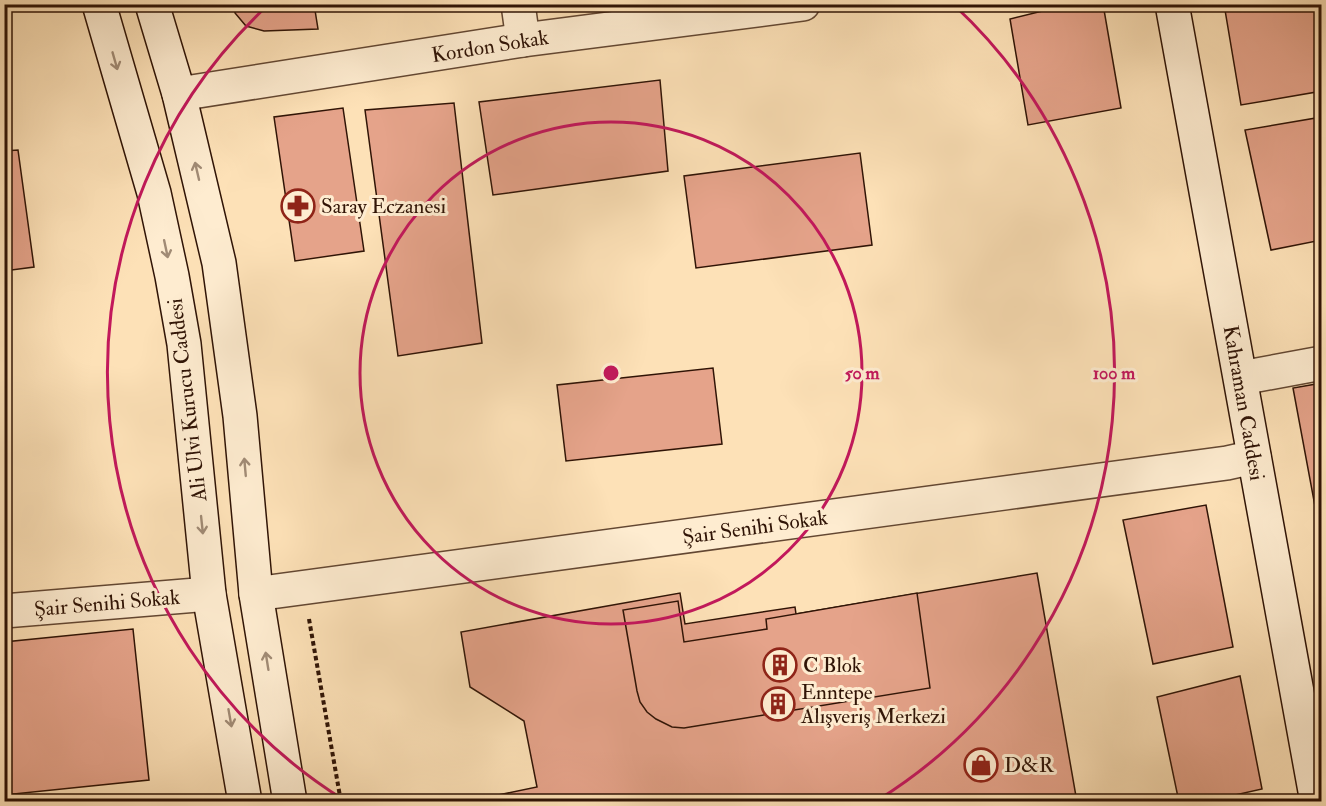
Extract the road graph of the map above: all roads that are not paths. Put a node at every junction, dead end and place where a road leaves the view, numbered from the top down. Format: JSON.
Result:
{"nodes":[{"id":1,"x":99,"y":4,"type":"edge"},
{"id":2,"x":152,"y":4,"type":"edge"},
{"id":3,"x":518,"y":4,"type":"edge"},
{"id":4,"x":803,"y":4,"type":"edge"},
{"id":5,"x":1172,"y":4,"type":"edge"},
{"id":6,"x":523,"y":40,"type":"junction"},
{"id":7,"x":179,"y":94,"type":"junction"},
{"id":8,"x":1322,"y":363,"type":"edge"},
{"id":9,"x":1241,"y":378,"type":"junction"},
{"id":10,"x":1254,"y":458,"type":"junction"},
{"id":11,"x":209,"y":594,"type":"junction"},
{"id":12,"x":256,"y":594,"type":"junction"},
{"id":13,"x":4,"y":611,"type":"edge"},
{"id":14,"x":245,"y":801,"type":"edge"},
{"id":15,"x":290,"y":801,"type":"edge"},
{"id":16,"x":1317,"y":801,"type":"edge"}],
"edges":[{"from":1,"to":11,"type":"street","name":"Ali Ulvi Kurucu Caddesi","one_way":true},
{"from":2,"to":7,"type":"street"},
{"from":3,"to":6,"type":"street"},
{"from":4,"to":6,"type":"street","name":"Kordon Sokak"},
{"from":5,"to":9,"type":"street","name":"Kahraman Caddesi"},
{"from":6,"to":7,"type":"street","name":"Kordon Sokak"},
{"from":12,"to":7,"type":"street","one_way":true},
{"from":8,"to":9,"type":"street"},
{"from":9,"to":10,"type":"street","name":"Kahraman Caddesi"},
{"from":10,"to":12,"type":"street","name":"Şair Senihi Sokak"},
{"from":10,"to":16,"type":"street","name":"Kahraman Caddesi"},
{"from":11,"to":13,"type":"street","name":"Şair Senihi Sokak"},
{"from":11,"to":14,"type":"street","name":"Ali Ulvi Kurucu Caddesi","one_way":true},
{"from":15,"to":12,"type":"street","one_way":true}]}
